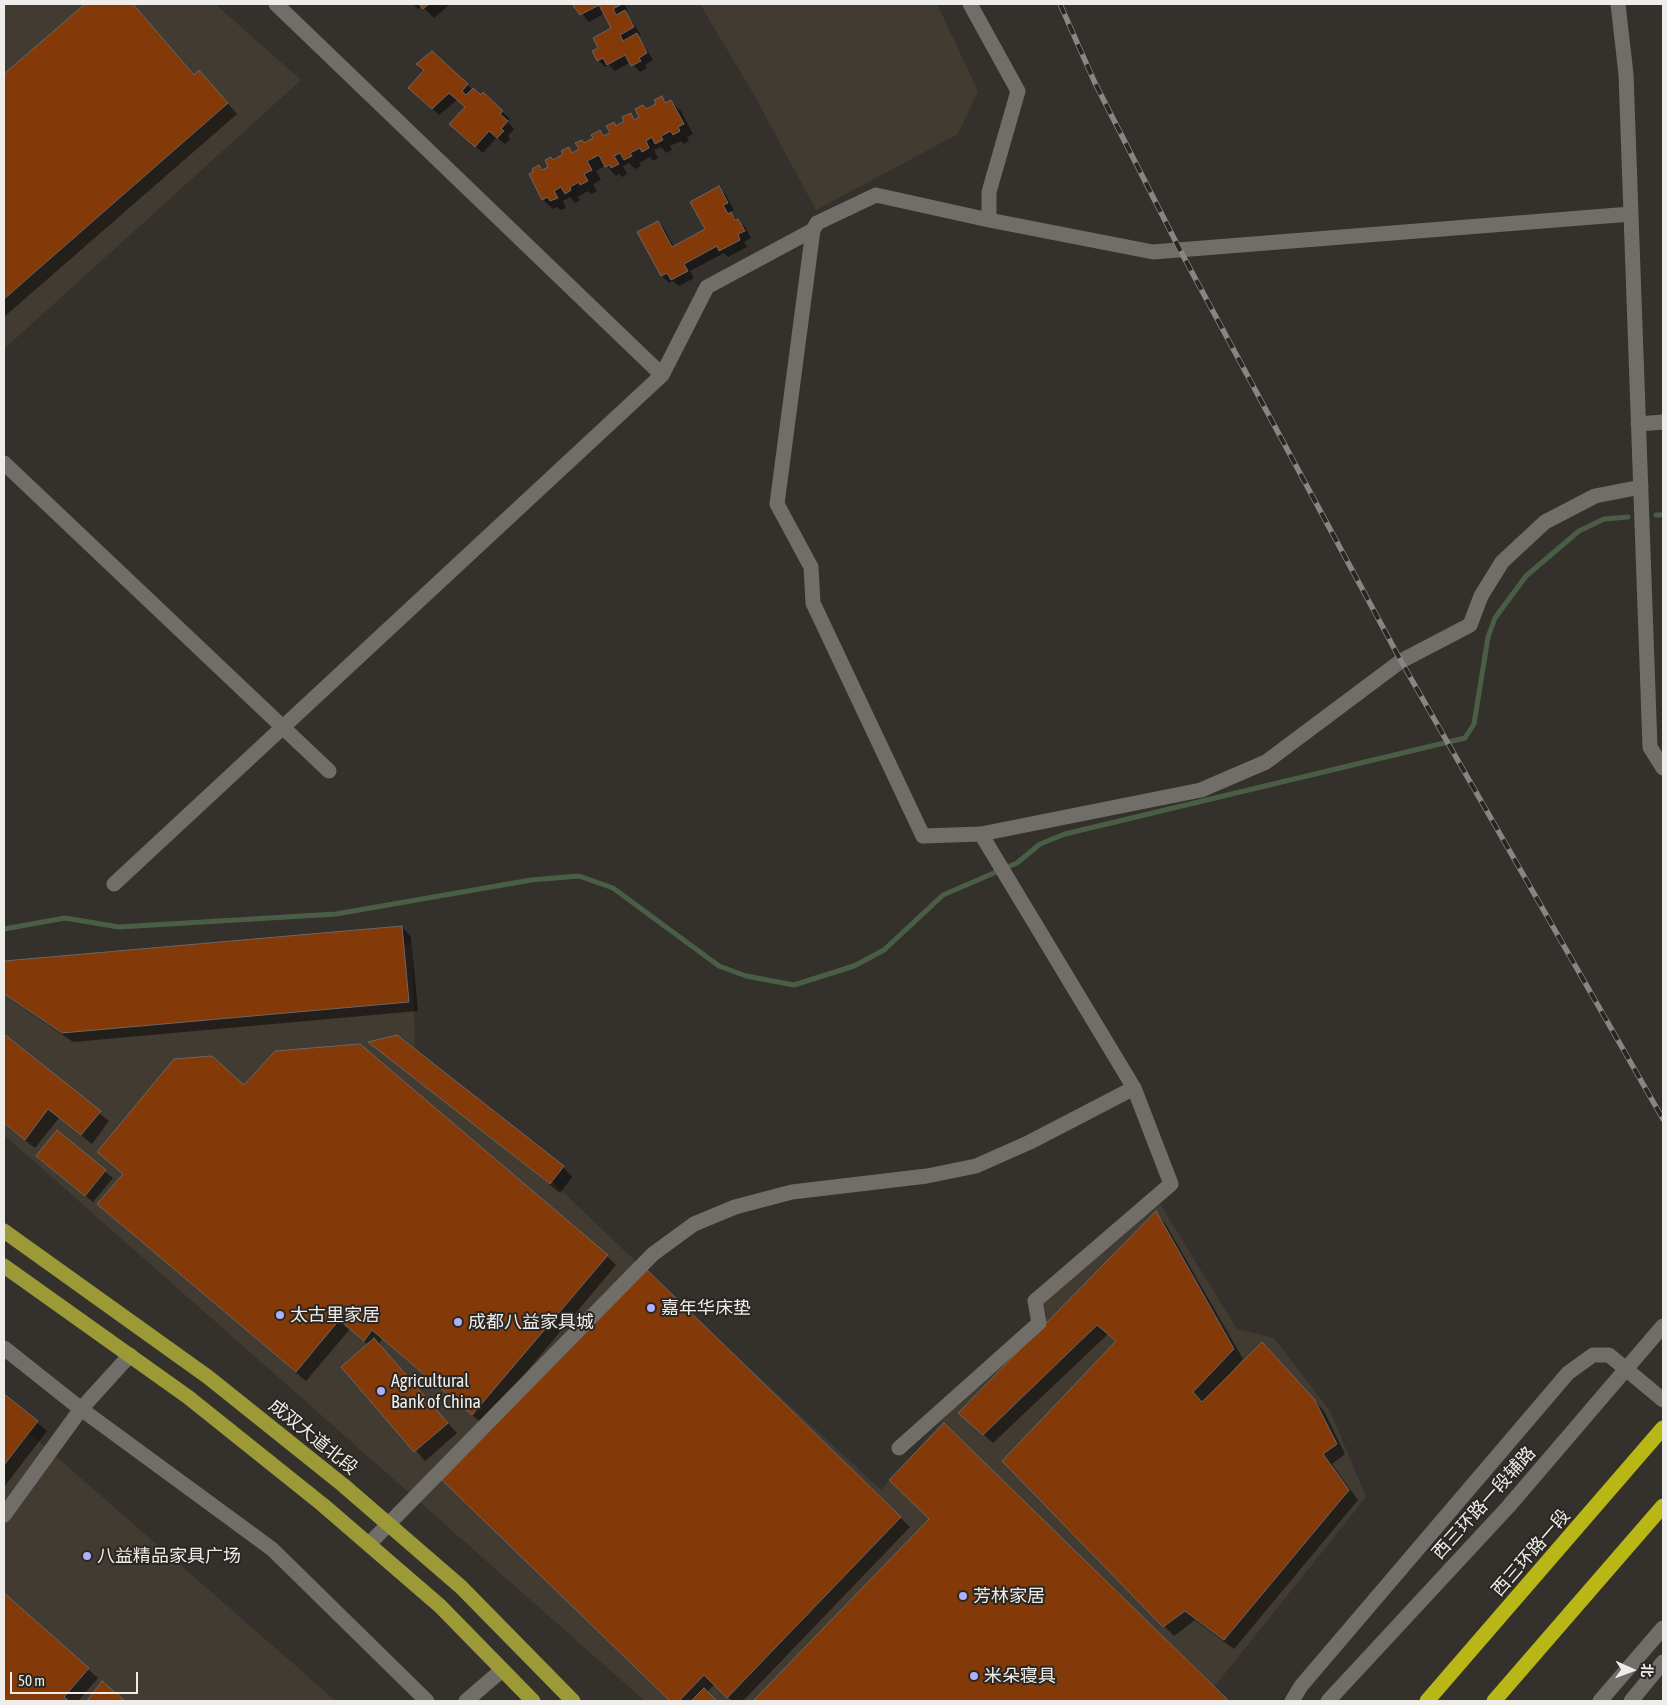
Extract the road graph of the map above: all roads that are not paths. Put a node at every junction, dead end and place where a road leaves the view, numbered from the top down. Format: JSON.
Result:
{"nodes":[{"id":1,"x":276,"y":4,"type":"edge"},
{"id":2,"x":970,"y":4,"type":"edge"},
{"id":3,"x":1618,"y":4,"type":"edge"},
{"id":4,"x":1631,"y":214,"type":"junction"},
{"id":5,"x":989,"y":220,"type":"junction"},
{"id":6,"x":813,"y":230,"type":"junction"},
{"id":7,"x":662,"y":374,"type":"junction"},
{"id":8,"x":1663,"y":422,"type":"edge"},
{"id":9,"x":1638,"y":424,"type":"junction"},
{"id":10,"x":4,"y":463,"type":"edge"},
{"id":11,"x":1641,"y":488,"type":"junction"},
{"id":12,"x":283,"y":727,"type":"junction"},
{"id":13,"x":1663,"y":768,"type":"edge"},
{"id":14,"x":329,"y":771,"type":"dead end"},
{"id":15,"x":981,"y":834,"type":"junction"},
{"id":16,"x":114,"y":884,"type":"dead end"},
{"id":17,"x":1134,"y":1088,"type":"junction"},
{"id":18,"x":4,"y":1231,"type":"edge"},
{"id":19,"x":4,"y":1266,"type":"edge"},
{"id":20,"x":1663,"y":1326,"type":"edge"},
{"id":21,"x":4,"y":1348,"type":"edge"},
{"id":22,"x":130,"y":1355,"type":"junction"},
{"id":23,"x":1663,"y":1400,"type":"edge"},
{"id":24,"x":81,"y":1409,"type":"junction"},
{"id":25,"x":1663,"y":1428,"type":"edge"},
{"id":26,"x":899,"y":1448,"type":"dead end"},
{"id":27,"x":1663,"y":1506,"type":"edge"},
{"id":28,"x":4,"y":1515,"type":"edge"},
{"id":29,"x":388,"y":1523,"type":"junction"},
{"id":30,"x":369,"y":1544,"type":"junction"},
{"id":31,"x":1663,"y":1628,"type":"edge"},
{"id":32,"x":1663,"y":1662,"type":"edge"},
{"id":33,"x":502,"y":1670,"type":"junction"},
{"id":34,"x":1604,"y":1697,"type":"edge"},
{"id":35,"x":427,"y":1701,"type":"edge"},
{"id":36,"x":466,"y":1701,"type":"edge"},
{"id":37,"x":533,"y":1701,"type":"edge"},
{"id":38,"x":573,"y":1701,"type":"edge"},
{"id":39,"x":1292,"y":1701,"type":"edge"},
{"id":40,"x":1328,"y":1701,"type":"edge"},
{"id":41,"x":1427,"y":1701,"type":"edge"},
{"id":42,"x":1494,"y":1701,"type":"edge"},
{"id":43,"x":1631,"y":1701,"type":"edge"}],
"edges":[{"from":1,"to":7,"type":"street"},
{"from":2,"to":5,"type":"street"},
{"from":3,"to":4,"type":"street"},
{"from":4,"to":5,"type":"street"},
{"from":4,"to":9,"type":"street"},
{"from":5,"to":6,"type":"street"},
{"from":6,"to":7,"type":"street"},
{"from":6,"to":15,"type":"street"},
{"from":7,"to":12,"type":"street"},
{"from":8,"to":9,"type":"street"},
{"from":9,"to":11,"type":"street"},
{"from":10,"to":12,"type":"street"},
{"from":11,"to":13,"type":"street"},
{"from":11,"to":15,"type":"street"},
{"from":12,"to":14,"type":"street"},
{"from":12,"to":16,"type":"street"},
{"from":15,"to":17,"type":"street"},
{"from":17,"to":26,"type":"street"},
{"from":17,"to":29,"type":"street"},
{"from":18,"to":29,"type":"main road","name":"成双大道北段"},
{"from":19,"to":22,"type":"main road"},
{"from":20,"to":40,"type":"street","name":"西三环路一段辅路"},
{"from":21,"to":24,"type":"street"},
{"from":22,"to":24,"type":"street"},
{"from":22,"to":30,"type":"main road"},
{"from":23,"to":39,"type":"street"},
{"from":24,"to":28,"type":"street"},
{"from":24,"to":35,"type":"street"},
{"from":25,"to":41,"type":"highway","name":"西三环路一段"},
{"from":27,"to":42,"type":"highway"},
{"from":29,"to":30,"type":"street"},
{"from":29,"to":38,"type":"main road","name":"成双大道北段"},
{"from":30,"to":33,"type":"main road"},
{"from":31,"to":34,"type":"street"},
{"from":32,"to":43,"type":"street"},
{"from":33,"to":36,"type":"street"},
{"from":33,"to":37,"type":"main road"}]}
